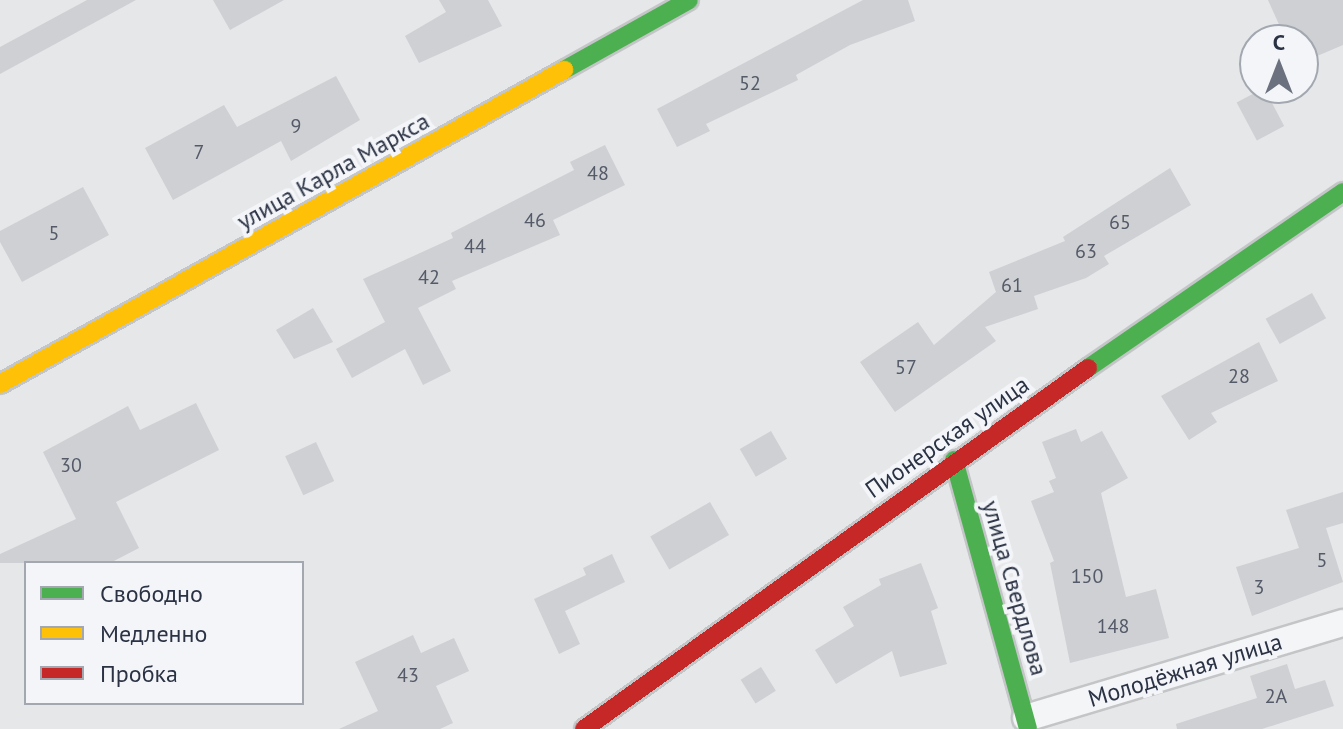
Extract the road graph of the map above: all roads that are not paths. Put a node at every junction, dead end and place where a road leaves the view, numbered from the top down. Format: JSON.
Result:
{"nodes":[{"id":1,"x":689,"y":0,"type":"edge"},
{"id":2,"x":1343,"y":192,"type":"edge"},
{"id":3,"x":0,"y":384,"type":"edge"},
{"id":4,"x":954,"y":460,"type":"junction"},
{"id":5,"x":1343,"y":623,"type":"edge"},
{"id":6,"x":1027,"y":723,"type":"edge"},
{"id":7,"x":584,"y":729,"type":"edge"}],
"edges":[{"from":1,"to":3,"type":"street","name":"улица Карла Маркса"},
{"from":2,"to":4,"type":"street","name":"Пионерская улица"},
{"from":4,"to":6,"type":"street","name":"улица Свердлова"},
{"from":4,"to":7,"type":"street","name":"Пионерская улица"},
{"from":5,"to":6,"type":"street","name":"Молодёжная улица"}]}
